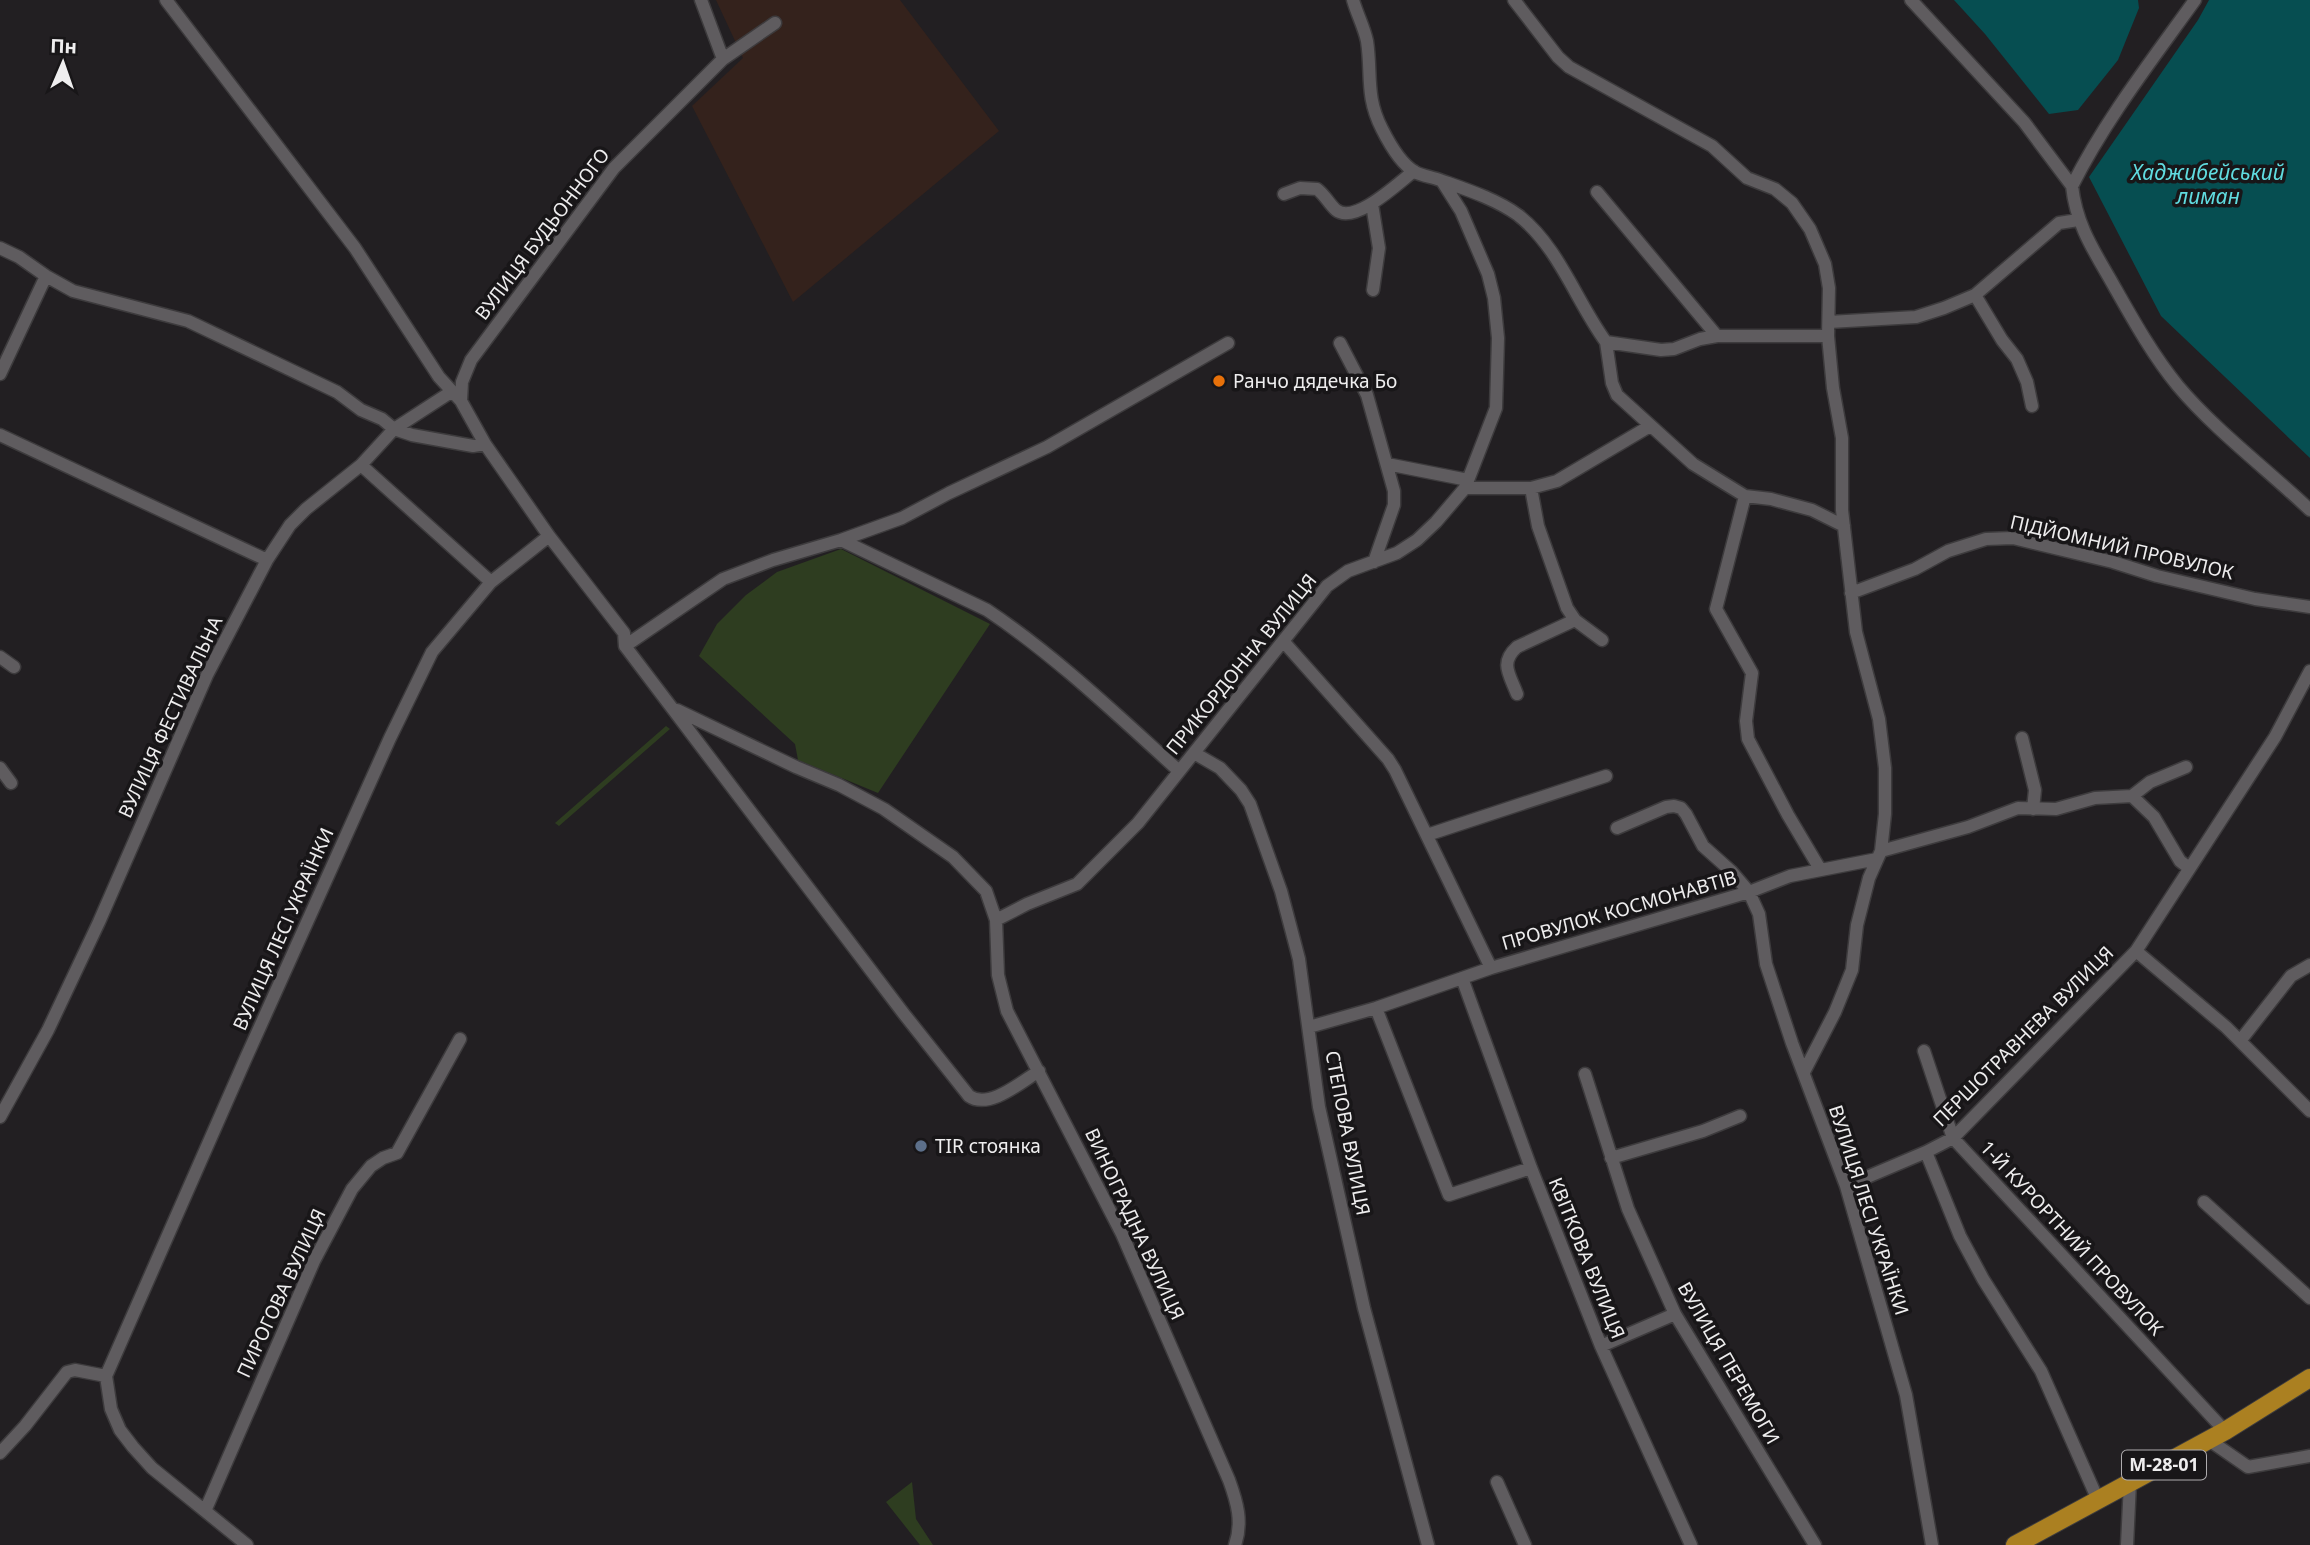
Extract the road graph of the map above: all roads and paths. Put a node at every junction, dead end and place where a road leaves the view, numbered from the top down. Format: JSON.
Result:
{"nodes":[{"id":1,"x":166,"y":0,"type":"edge"},
{"id":2,"x":701,"y":0,"type":"edge"},
{"id":3,"x":1353,"y":0,"type":"edge"},
{"id":4,"x":1514,"y":0,"type":"edge"},
{"id":5,"x":1911,"y":0,"type":"edge"},
{"id":6,"x":2195,"y":0,"type":"edge"},
{"id":7,"x":775,"y":23,"type":"dead end"},
{"id":8,"x":723,"y":59,"type":"junction"},
{"id":9,"x":1414,"y":171,"type":"junction"},
{"id":10,"x":1442,"y":180,"type":"junction"},
{"id":11,"x":2072,"y":187,"type":"junction"},
{"id":12,"x":1597,"y":192,"type":"dead end"},
{"id":13,"x":1283,"y":194,"type":"dead end"},
{"id":14,"x":1372,"y":204,"type":"junction"},
{"id":15,"x":2078,"y":220,"type":"junction"},
{"id":16,"x":0,"y":248,"type":"edge"},
{"id":17,"x":46,"y":276,"type":"junction"},
{"id":18,"x":1373,"y":290,"type":"dead end"},
{"id":19,"x":1975,"y":295,"type":"junction"},
{"id":20,"x":1829,"y":322,"type":"junction"},
{"id":21,"x":1717,"y":336,"type":"junction"},
{"id":22,"x":1828,"y":336,"type":"junction"},
{"id":23,"x":1606,"y":342,"type":"junction"},
{"id":24,"x":1228,"y":343,"type":"dead end"},
{"id":25,"x":1340,"y":343,"type":"dead end"},
{"id":26,"x":0,"y":374,"type":"edge"},
{"id":27,"x":456,"y":397,"type":"junction"},
{"id":28,"x":2032,"y":406,"type":"dead end"},
{"id":29,"x":1650,"y":426,"type":"junction"},
{"id":30,"x":394,"y":429,"type":"junction"},
{"id":31,"x":0,"y":435,"type":"edge"},
{"id":32,"x":485,"y":444,"type":"junction"},
{"id":33,"x":1387,"y":464,"type":"junction"},
{"id":34,"x":361,"y":465,"type":"junction"},
{"id":35,"x":1466,"y":484,"type":"junction"},
{"id":36,"x":1531,"y":488,"type":"junction"},
{"id":37,"x":1745,"y":496,"type":"junction"},
{"id":38,"x":2310,"y":510,"type":"edge"},
{"id":39,"x":1844,"y":526,"type":"junction"},
{"id":40,"x":550,"y":536,"type":"junction"},
{"id":41,"x":841,"y":540,"type":"junction"},
{"id":42,"x":267,"y":560,"type":"junction"},
{"id":43,"x":1374,"y":562,"type":"junction"},
{"id":44,"x":491,"y":582,"type":"junction"},
{"id":45,"x":1851,"y":593,"type":"junction"},
{"id":46,"x":2310,"y":607,"type":"edge"},
{"id":47,"x":1574,"y":620,"type":"junction"},
{"id":48,"x":1602,"y":639,"type":"dead end"},
{"id":49,"x":1283,"y":641,"type":"junction"},
{"id":50,"x":625,"y":646,"type":"junction"},
{"id":51,"x":0,"y":657,"type":"edge"},
{"id":52,"x":14,"y":667,"type":"dead end"},
{"id":53,"x":2310,"y":671,"type":"edge"},
{"id":54,"x":1517,"y":694,"type":"dead end"},
{"id":55,"x":673,"y":708,"type":"junction"},
{"id":56,"x":2022,"y":738,"type":"dead end"},
{"id":57,"x":1194,"y":752,"type":"junction"},
{"id":58,"x":2186,"y":767,"type":"dead end"},
{"id":59,"x":0,"y":768,"type":"edge"},
{"id":60,"x":1179,"y":771,"type":"junction"},
{"id":61,"x":1606,"y":776,"type":"dead end"},
{"id":62,"x":11,"y":783,"type":"dead end"},
{"id":63,"x":2132,"y":796,"type":"junction"},
{"id":64,"x":2033,"y":809,"type":"junction"},
{"id":65,"x":1617,"y":828,"type":"dead end"},
{"id":66,"x":1427,"y":835,"type":"junction"},
{"id":67,"x":1879,"y":855,"type":"junction"},
{"id":68,"x":2189,"y":868,"type":"junction"},
{"id":69,"x":1821,"y":869,"type":"junction"},
{"id":70,"x":1749,"y":892,"type":"junction"},
{"id":71,"x":996,"y":920,"type":"junction"},
{"id":72,"x":2136,"y":951,"type":"junction"},
{"id":73,"x":2310,"y":965,"type":"edge"},
{"id":74,"x":1490,"y":968,"type":"junction"},
{"id":75,"x":1462,"y":978,"type":"junction"},
{"id":76,"x":1376,"y":1008,"type":"junction"},
{"id":77,"x":1309,"y":1027,"type":"junction"},
{"id":78,"x":460,"y":1040,"type":"dead end"},
{"id":79,"x":2240,"y":1041,"type":"junction"},
{"id":80,"x":1924,"y":1051,"type":"dead end"},
{"id":81,"x":1039,"y":1071,"type":"junction"},
{"id":82,"x":1804,"y":1072,"type":"junction"},
{"id":83,"x":1585,"y":1074,"type":"dead end"},
{"id":84,"x":2310,"y":1111,"type":"edge"},
{"id":85,"x":1740,"y":1116,"type":"dead end"},
{"id":86,"x":0,"y":1117,"type":"edge"},
{"id":87,"x":1953,"y":1138,"type":"junction"},
{"id":88,"x":1926,"y":1153,"type":"junction"},
{"id":89,"x":1611,"y":1158,"type":"junction"},
{"id":90,"x":1531,"y":1168,"type":"junction"},
{"id":91,"x":1846,"y":1186,"type":"junction"},
{"id":92,"x":2204,"y":1202,"type":"dead end"},
{"id":93,"x":2310,"y":1298,"type":"edge"},
{"id":94,"x":1675,"y":1314,"type":"junction"},
{"id":95,"x":1601,"y":1346,"type":"junction"},
{"id":96,"x":106,"y":1376,"type":"junction"},
{"id":97,"x":2310,"y":1378,"type":"edge"},
{"id":98,"x":2225,"y":1431,"type":"junction"},
{"id":99,"x":2209,"y":1440,"type":"junction"},
{"id":100,"x":0,"y":1453,"type":"edge"},
{"id":101,"x":2310,"y":1456,"type":"edge"},
{"id":102,"x":1497,"y":1482,"type":"dead end"},
{"id":103,"x":2130,"y":1483,"type":"junction"},
{"id":104,"x":2098,"y":1500,"type":"junction"},
{"id":105,"x":205,"y":1511,"type":"junction"},
{"id":106,"x":247,"y":1545,"type":"edge"},
{"id":107,"x":1235,"y":1545,"type":"edge"},
{"id":108,"x":1429,"y":1545,"type":"edge"},
{"id":109,"x":1525,"y":1545,"type":"edge"},
{"id":110,"x":1691,"y":1545,"type":"edge"},
{"id":111,"x":1815,"y":1545,"type":"edge"},
{"id":112,"x":1932,"y":1545,"type":"edge"},
{"id":113,"x":2015,"y":1545,"type":"edge"},
{"id":114,"x":2127,"y":1545,"type":"edge"}],
"edges":[{"from":1,"to":27,"type":"street"},
{"from":2,"to":8,"type":"street"},
{"from":3,"to":9,"type":"street"},
{"from":4,"to":20,"type":"street"},
{"from":5,"to":11,"type":"street"},
{"from":6,"to":11,"type":"street"},
{"from":7,"to":8,"type":"street","name":"ВУЛИЦЯ БУДЬОННОГО"},
{"from":8,"to":27,"type":"street","name":"ВУЛИЦЯ БУДЬОННОГО"},
{"from":9,"to":10,"type":"street"},
{"from":9,"to":14,"type":"street"},
{"from":10,"to":23,"type":"street"},
{"from":10,"to":35,"type":"street","name":"ПРИКОРДОННА ВУЛИЦЯ"},
{"from":11,"to":15,"type":"street"},
{"from":12,"to":21,"type":"street"},
{"from":13,"to":14,"type":"street"},
{"from":14,"to":18,"type":"street"},
{"from":15,"to":19,"type":"street"},
{"from":15,"to":38,"type":"street"},
{"from":16,"to":17,"type":"street"},
{"from":17,"to":26,"type":"street"},
{"from":17,"to":30,"type":"street"},
{"from":19,"to":20,"type":"street"},
{"from":19,"to":28,"type":"street"},
{"from":20,"to":22,"type":"street"},
{"from":21,"to":22,"type":"street"},
{"from":21,"to":23,"type":"street"},
{"from":22,"to":39,"type":"street"},
{"from":23,"to":29,"type":"street"},
{"from":24,"to":41,"type":"street"},
{"from":25,"to":33,"type":"street"},
{"from":27,"to":30,"type":"street","name":"ВУЛИЦЯ ФЕСТИВАЛЬНА"},
{"from":27,"to":32,"type":"street"},
{"from":29,"to":36,"type":"street"},
{"from":29,"to":37,"type":"street"},
{"from":30,"to":32,"type":"street"},
{"from":30,"to":34,"type":"street","name":"ВУЛИЦЯ ФЕСТИВАЛЬНА"},
{"from":31,"to":42,"type":"street"},
{"from":32,"to":40,"type":"street"},
{"from":33,"to":35,"type":"street"},
{"from":33,"to":43,"type":"street"},
{"from":34,"to":42,"type":"street","name":"ВУЛИЦЯ ФЕСТИВАЛЬНА"},
{"from":34,"to":44,"type":"street"},
{"from":35,"to":36,"type":"street"},
{"from":35,"to":43,"type":"street","name":"ПРИКОРДОННА ВУЛИЦЯ"},
{"from":36,"to":47,"type":"street"},
{"from":37,"to":39,"type":"street"},
{"from":37,"to":69,"type":"street"},
{"from":39,"to":45,"type":"street"},
{"from":40,"to":44,"type":"street","name":"ВУЛИЦЯ ЛЕСІ УКРАЇНКИ"},
{"from":40,"to":50,"type":"street"},
{"from":41,"to":50,"type":"street"},
{"from":41,"to":60,"type":"street"},
{"from":42,"to":86,"type":"street","name":"ВУЛИЦЯ ФЕСТИВАЛЬНА"},
{"from":43,"to":49,"type":"street","name":"ПРИКОРДОННА ВУЛИЦЯ"},
{"from":44,"to":96,"type":"street","name":"ВУЛИЦЯ ЛЕСІ УКРАЇНКИ"},
{"from":45,"to":46,"type":"street","name":"ПІДЙОМНИЙ ПРОВУЛОК"},
{"from":45,"to":67,"type":"street"},
{"from":47,"to":48,"type":"street"},
{"from":47,"to":54,"type":"street"},
{"from":49,"to":57,"type":"street","name":"ПРИКОРДОННА ВУЛИЦЯ"},
{"from":49,"to":66,"type":"street"},
{"from":50,"to":55,"type":"street"},
{"from":51,"to":52,"type":"street"},
{"from":53,"to":68,"type":"street","name":"ПЕРШОТРАВНЕВА ВУЛИЦЯ"},
{"from":55,"to":71,"type":"street","name":"ВИНОГРАДНА ВУЛИЦЯ"},
{"from":55,"to":81,"type":"street"},
{"from":56,"to":64,"type":"street"},
{"from":57,"to":60,"type":"street","name":"ПРИКОРДОННА ВУЛИЦЯ"},
{"from":57,"to":77,"type":"street","name":"СТЕПОВА ВУЛИЦЯ"},
{"from":58,"to":63,"type":"street"},
{"from":59,"to":62,"type":"street"},
{"from":60,"to":71,"type":"street","name":"ПРИКОРДОННА ВУЛИЦЯ"},
{"from":61,"to":66,"type":"street"},
{"from":63,"to":64,"type":"street"},
{"from":63,"to":68,"type":"street"},
{"from":64,"to":67,"type":"street"},
{"from":65,"to":70,"type":"street"},
{"from":66,"to":74,"type":"street"},
{"from":67,"to":69,"type":"street","name":"ПРОВУЛОК КОСМОНАВТІВ"},
{"from":67,"to":82,"type":"street"},
{"from":68,"to":72,"type":"street","name":"ПЕРШОТРАВНЕВА ВУЛИЦЯ"},
{"from":69,"to":70,"type":"street","name":"ПРОВУЛОК КОСМОНАВТІВ"},
{"from":70,"to":74,"type":"street","name":"ПРОВУЛОК КОСМОНАВТІВ"},
{"from":70,"to":82,"type":"street","name":"ВУЛИЦЯ ЛЕСІ УКРАЇНКИ"},
{"from":71,"to":81,"type":"street","name":"ВИНОГРАДНА ВУЛИЦЯ"},
{"from":72,"to":79,"type":"street"},
{"from":72,"to":87,"type":"street","name":"ПЕРШОТРАВНЕВА ВУЛИЦЯ"},
{"from":73,"to":79,"type":"street"},
{"from":74,"to":75,"type":"street","name":"ПРОВУЛОК КОСМОНАВТІВ"},
{"from":75,"to":76,"type":"street","name":"ПРОВУЛОК КОСМОНАВТІВ"},
{"from":75,"to":90,"type":"street","name":"КВІТКОВА ВУЛИЦЯ"},
{"from":76,"to":77,"type":"street","name":"ПРОВУЛОК КОСМОНАВТІВ"},
{"from":76,"to":90,"type":"street"},
{"from":77,"to":108,"type":"street","name":"СТЕПОВА ВУЛИЦЯ"},
{"from":78,"to":105,"type":"street","name":"ПИРОГОВА ВУЛИЦЯ"},
{"from":79,"to":84,"type":"street"},
{"from":80,"to":87,"type":"street","name":"1-Й КУРОРТНИЙ ПРОВУЛОК"},
{"from":81,"to":107,"type":"street","name":"ВИНОГРАДНА ВУЛИЦЯ"},
{"from":82,"to":91,"type":"street","name":"ВУЛИЦЯ ЛЕСІ УКРАЇНКИ"},
{"from":83,"to":89,"type":"street","name":"ВУЛИЦЯ ПЕРЕМОГИ"},
{"from":85,"to":89,"type":"street"},
{"from":87,"to":88,"type":"street","name":"ПЕРШОТРАВНЕВА ВУЛИЦЯ"},
{"from":87,"to":98,"type":"street","name":"1-Й КУРОРТНИЙ ПРОВУЛОК"},
{"from":88,"to":91,"type":"street","name":"ПЕРШОТРАВНЕВА ВУЛИЦЯ"},
{"from":88,"to":104,"type":"street"},
{"from":89,"to":94,"type":"street","name":"ВУЛИЦЯ ПЕРЕМОГИ"},
{"from":90,"to":95,"type":"street","name":"КВІТКОВА ВУЛИЦЯ"},
{"from":91,"to":112,"type":"street","name":"ВУЛИЦЯ ЛЕСІ УКРАЇНКИ"},
{"from":92,"to":93,"type":"street"},
{"from":94,"to":95,"type":"street"},
{"from":94,"to":111,"type":"street","name":"ВУЛИЦЯ ПЕРЕМОГИ"},
{"from":95,"to":110,"type":"street","name":"КВІТКОВА ВУЛИЦЯ"},
{"from":96,"to":100,"type":"street"},
{"from":96,"to":105,"type":"street"},
{"from":97,"to":98,"type":"highway","number":"М-28-01"},
{"from":98,"to":99,"type":"highway","number":"М-28-01"},
{"from":99,"to":101,"type":"street"},
{"from":99,"to":103,"type":"highway","number":"М-28-01"},
{"from":102,"to":109,"type":"street"},
{"from":103,"to":104,"type":"highway","number":"М-28-01"},
{"from":103,"to":114,"type":"street"},
{"from":104,"to":113,"type":"highway","number":"М-28-01"},
{"from":105,"to":106,"type":"street"}]}
